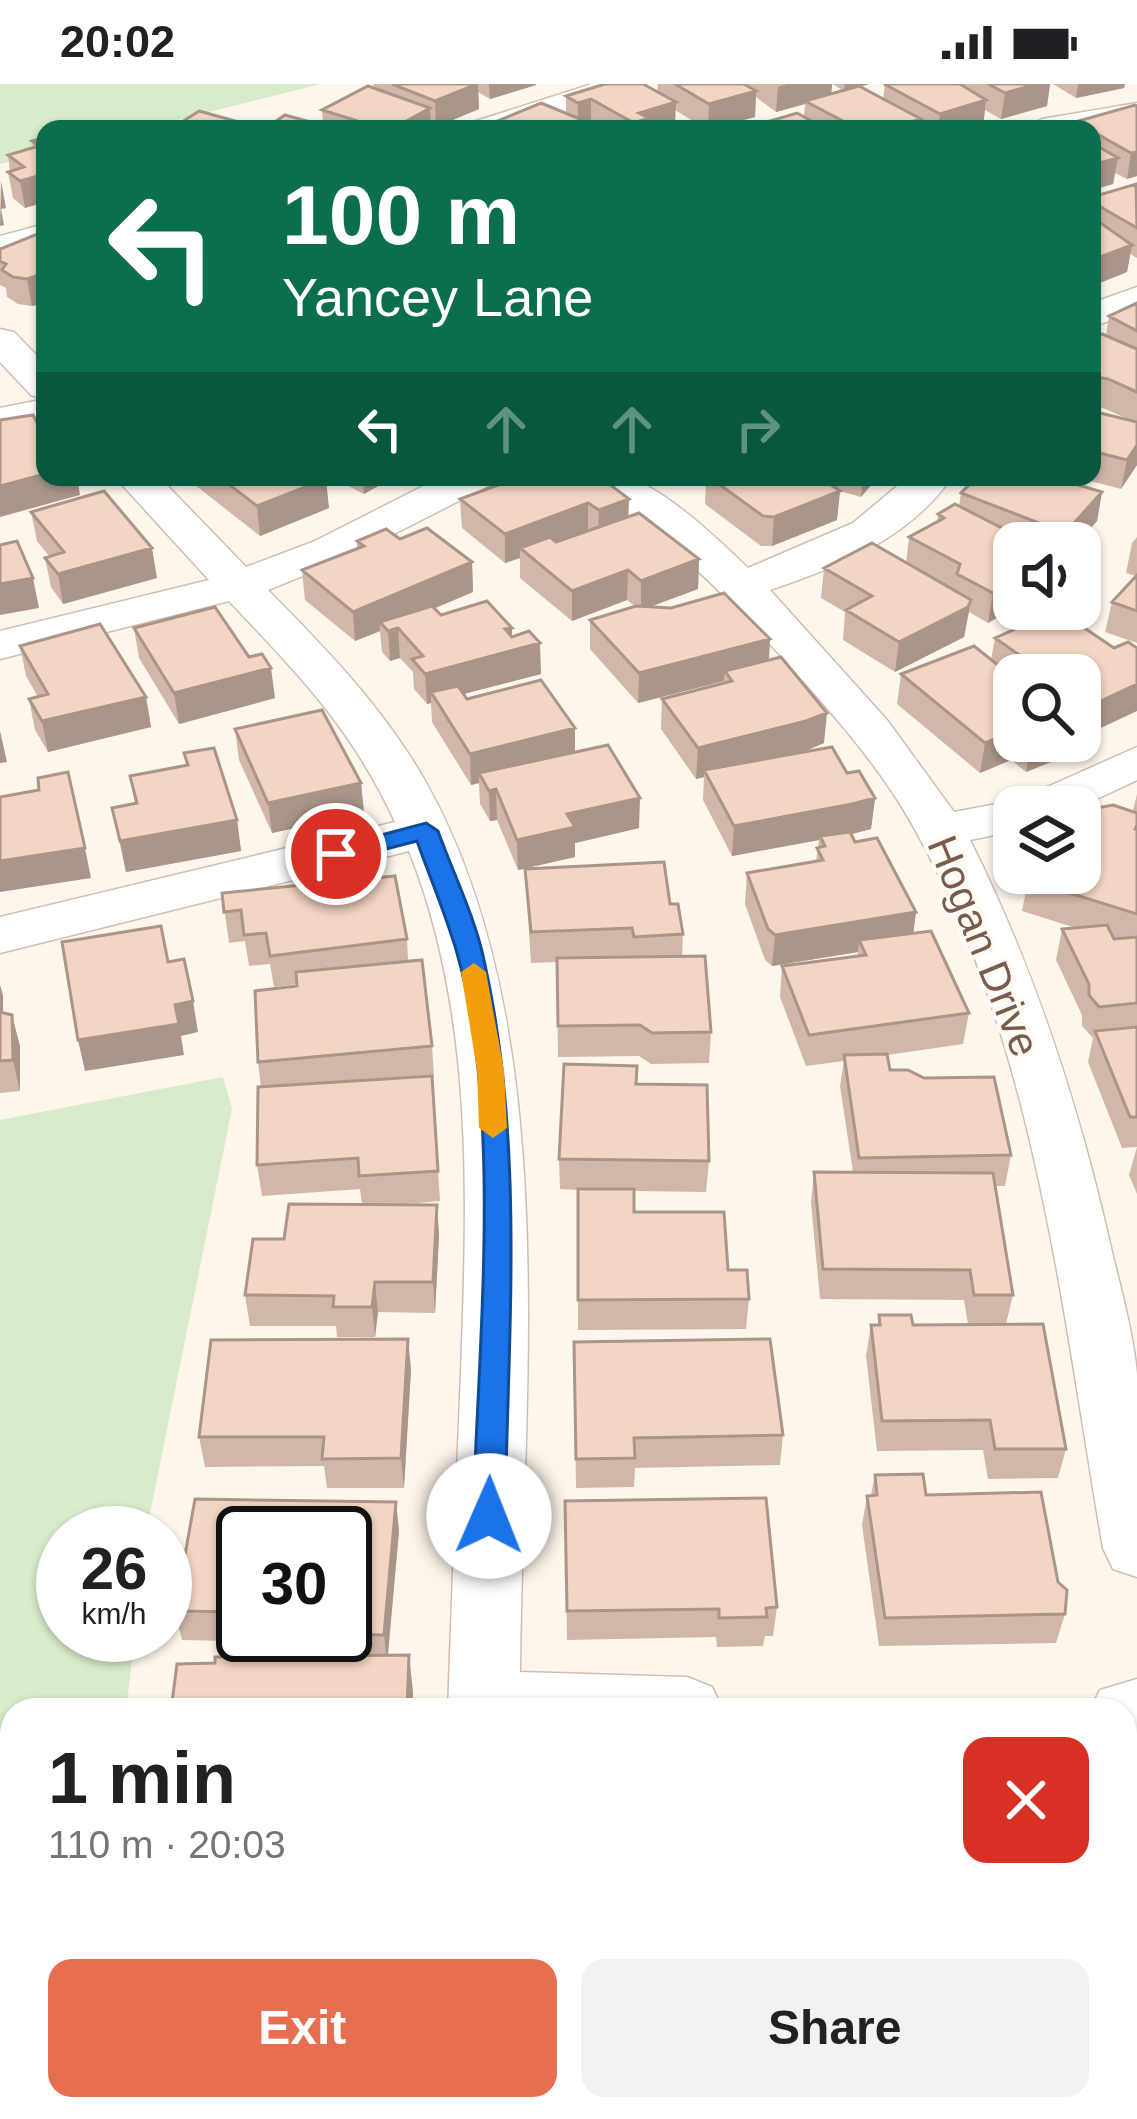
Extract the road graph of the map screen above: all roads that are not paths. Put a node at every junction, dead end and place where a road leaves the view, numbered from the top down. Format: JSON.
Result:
{"nodes":[{"id":1,"x":629,"y":84,"type":"edge"},
{"id":2,"x":1137,"y":113,"type":"edge"},
{"id":3,"x":509,"y":120,"type":"edge"},
{"id":4,"x":1095,"y":120,"type":"edge"},
{"id":5,"x":36,"y":237,"type":"edge"},
{"id":6,"x":0,"y":247,"type":"edge"},
{"id":7,"x":1137,"y":298,"type":"edge"},
{"id":8,"x":1101,"y":312,"type":"edge"},
{"id":9,"x":0,"y":340,"type":"edge"},
{"id":10,"x":36,"y":378,"type":"edge"},
{"id":11,"x":36,"y":413,"type":"edge"},
{"id":12,"x":0,"y":420,"type":"edge"},
{"id":13,"x":145,"y":486,"type":"edge"},
{"id":14,"x":455,"y":486,"type":"edge"},
{"id":15,"x":611,"y":486,"type":"edge"},
{"id":16,"x":923,"y":486,"type":"edge"},
{"id":17,"x":241,"y":585,"type":"junction"},
{"id":18,"x":742,"y":585,"type":"junction"},
{"id":19,"x":0,"y":645,"type":"edge"},
{"id":20,"x":1137,"y":762,"type":"edge"},
{"id":21,"x":1084,"y":786,"type":"edge"},
{"id":22,"x":993,"y":820,"type":"edge"},
{"id":23,"x":426,"y":831,"type":"junction"},
{"id":24,"x":940,"y":831,"type":"junction"},
{"id":25,"x":0,"y":935,"type":"edge"},
{"id":26,"x":1137,"y":1548,"type":"edge"},
{"id":27,"x":484,"y":1698,"type":"edge"}],
"edges":[{"from":1,"to":3,"type":"street"},
{"from":2,"to":4,"type":"street"},
{"from":5,"to":6,"type":"street"},
{"from":7,"to":8,"type":"street"},
{"from":9,"to":10,"type":"street"},
{"from":11,"to":12,"type":"street"},
{"from":13,"to":17,"type":"street"},
{"from":14,"to":17,"type":"street"},
{"from":15,"to":18,"type":"street","name":"Hogan Drive"},
{"from":16,"to":18,"type":"street"},
{"from":17,"to":19,"type":"street"},
{"from":17,"to":23,"type":"street"},
{"from":18,"to":24,"type":"street","name":"Hogan Drive"},
{"from":20,"to":21,"type":"street"},
{"from":22,"to":24,"type":"street"},
{"from":23,"to":25,"type":"street"},
{"from":23,"to":27,"type":"street"},
{"from":24,"to":26,"type":"street","name":"Hogan Drive"}]}
